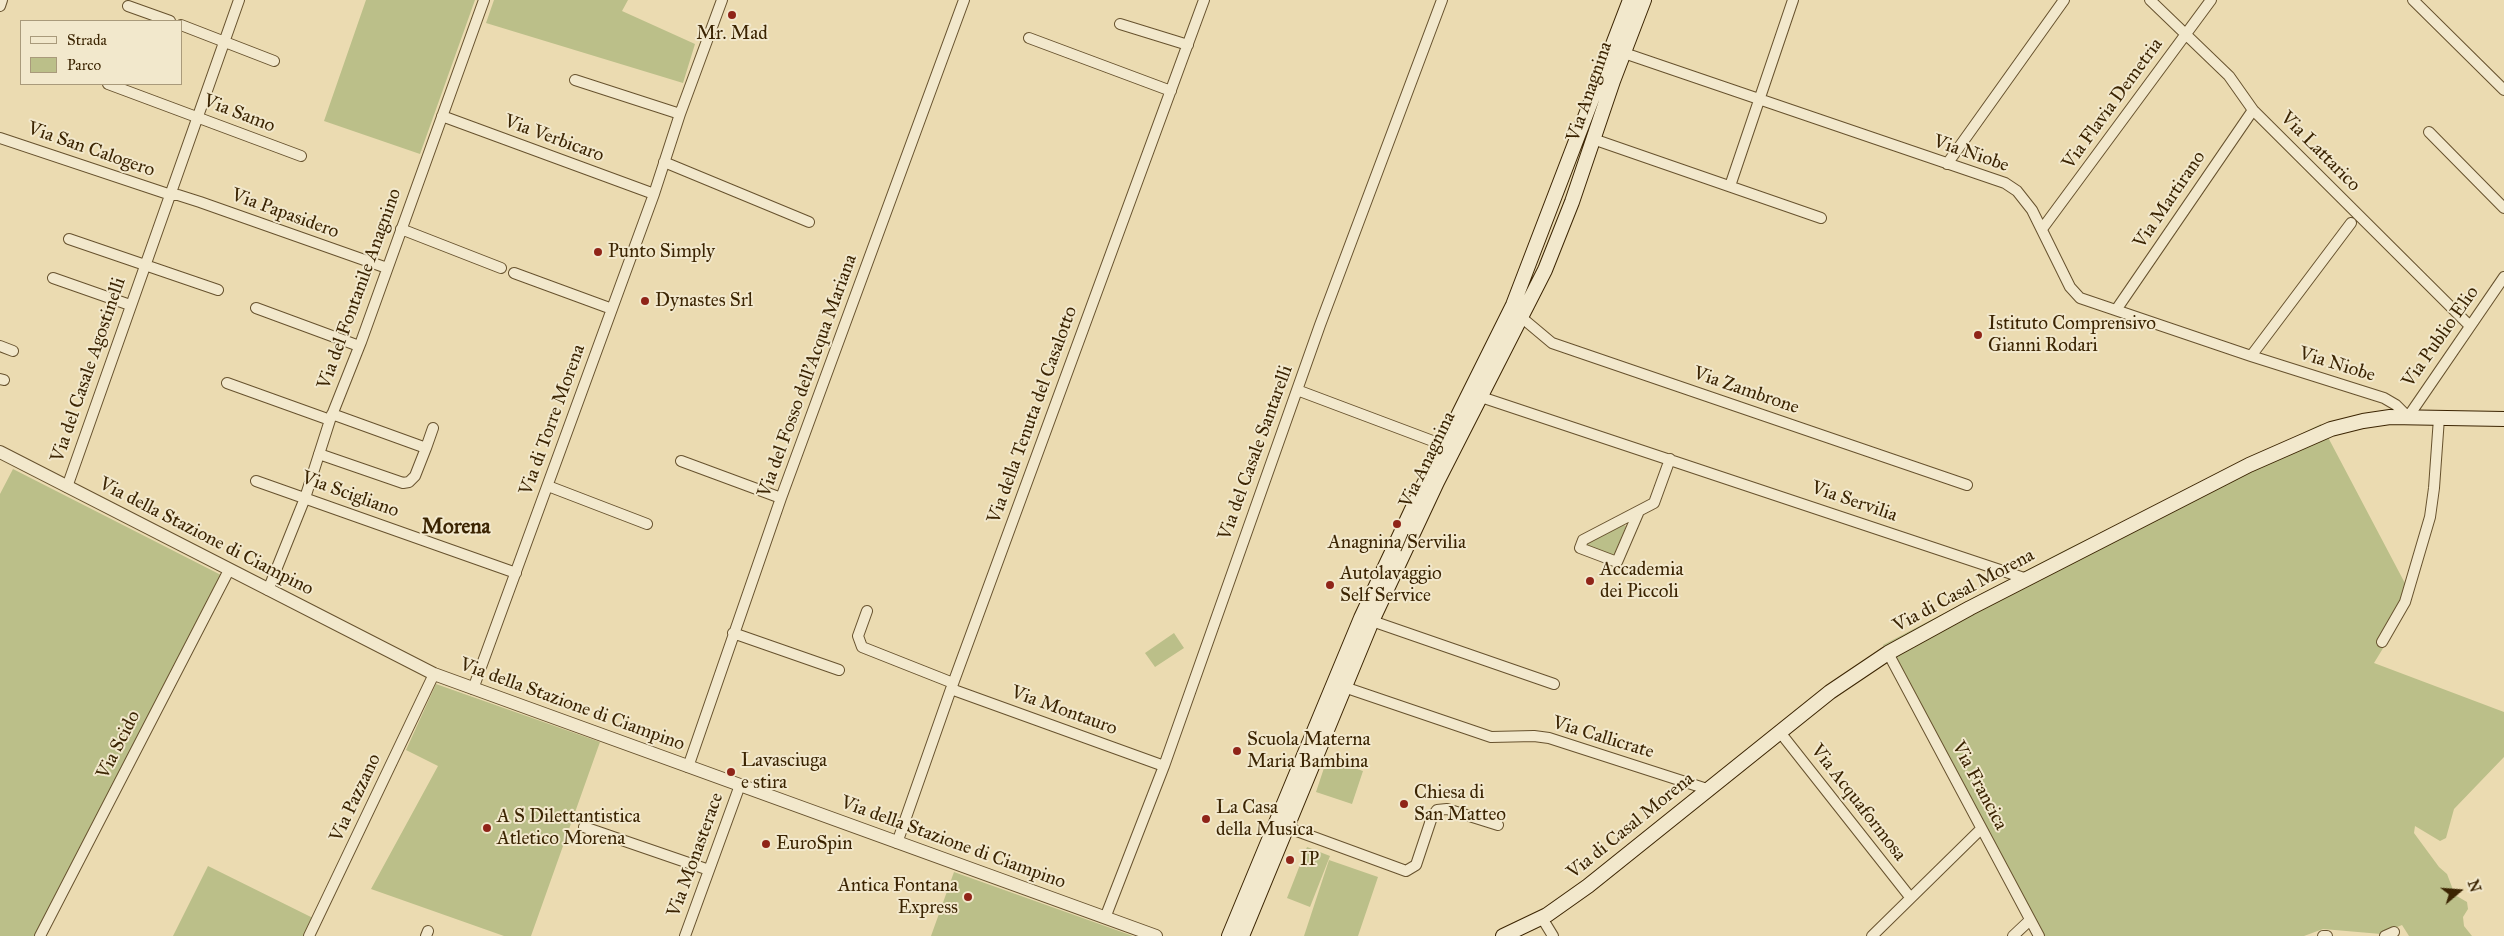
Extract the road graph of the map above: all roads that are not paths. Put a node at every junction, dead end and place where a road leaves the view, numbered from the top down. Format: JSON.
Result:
{"nodes":[{"id":1,"x":2,"y":0,"type":"edge"},
{"id":2,"x":239,"y":0,"type":"edge"},
{"id":3,"x":484,"y":0,"type":"edge"},
{"id":4,"x":722,"y":0,"type":"edge"},
{"id":5,"x":964,"y":0,"type":"edge"},
{"id":6,"x":1204,"y":0,"type":"edge"},
{"id":7,"x":1442,"y":0,"type":"edge"},
{"id":8,"x":1630,"y":0,"type":"edge"},
{"id":9,"x":1644,"y":0,"type":"edge"},
{"id":10,"x":1793,"y":0,"type":"edge"},
{"id":11,"x":2064,"y":0,"type":"edge"},
{"id":12,"x":2150,"y":0,"type":"edge"},
{"id":13,"x":2211,"y":0,"type":"edge"},
{"id":14,"x":2413,"y":0,"type":"edge"},
{"id":15,"x":0,"y":6,"type":"edge"},
{"id":16,"x":128,"y":6,"type":"dead end"},
{"id":17,"x":167,"y":20,"type":"edge"},
{"id":18,"x":1120,"y":24,"type":"dead end"},
{"id":19,"x":182,"y":25,"type":"edge"},
{"id":20,"x":2186,"y":35,"type":"junction"},
{"id":21,"x":1030,"y":38,"type":"dead end"},
{"id":22,"x":224,"y":41,"type":"junction"},
{"id":23,"x":1188,"y":45,"type":"junction"},
{"id":24,"x":1624,"y":52,"type":"junction"},
{"id":25,"x":274,"y":61,"type":"dead end"},
{"id":26,"x":575,"y":80,"type":"dead end"},
{"id":27,"x":111,"y":85,"type":"edge"},
{"id":28,"x":2504,"y":90,"type":"edge"},
{"id":29,"x":1171,"y":91,"type":"junction"},
{"id":30,"x":1759,"y":100,"type":"junction"},
{"id":31,"x":2253,"y":110,"type":"junction"},
{"id":32,"x":680,"y":114,"type":"junction"},
{"id":33,"x":442,"y":116,"type":"junction"},
{"id":34,"x":197,"y":117,"type":"junction"},
{"id":35,"x":2429,"y":132,"type":"dead end"},
{"id":36,"x":0,"y":138,"type":"edge"},
{"id":37,"x":1594,"y":138,"type":"junction"},
{"id":38,"x":301,"y":156,"type":"dead end"},
{"id":39,"x":664,"y":162,"type":"junction"},
{"id":40,"x":1946,"y":164,"type":"junction"},
{"id":41,"x":1730,"y":186,"type":"junction"},
{"id":42,"x":654,"y":194,"type":"junction"},
{"id":43,"x":171,"y":195,"type":"junction"},
{"id":44,"x":2504,"y":208,"type":"edge"},
{"id":45,"x":1546,"y":216,"type":"junction"},
{"id":46,"x":1821,"y":218,"type":"dead end"},
{"id":47,"x":809,"y":222,"type":"dead end"},
{"id":48,"x":2351,"y":223,"type":"dead end"},
{"id":49,"x":1561,"y":228,"type":"junction"},
{"id":50,"x":401,"y":229,"type":"junction"},
{"id":51,"x":2042,"y":229,"type":"junction"},
{"id":52,"x":69,"y":239,"type":"dead end"},
{"id":53,"x":144,"y":265,"type":"junction"},
{"id":54,"x":388,"y":268,"type":"junction"},
{"id":55,"x":501,"y":268,"type":"dead end"},
{"id":56,"x":514,"y":273,"type":"dead end"},
{"id":57,"x":2504,"y":277,"type":"edge"},
{"id":58,"x":53,"y":278,"type":"dead end"},
{"id":59,"x":218,"y":290,"type":"dead end"},
{"id":60,"x":130,"y":305,"type":"junction"},
{"id":61,"x":256,"y":308,"type":"dead end"},
{"id":62,"x":612,"y":309,"type":"junction"},
{"id":63,"x":2116,"y":310,"type":"junction"},
{"id":64,"x":1521,"y":318,"type":"junction"},
{"id":65,"x":2470,"y":326,"type":"junction"},
{"id":66,"x":0,"y":346,"type":"edge"},
{"id":67,"x":359,"y":346,"type":"junction"},
{"id":68,"x":13,"y":351,"type":"dead end"},
{"id":69,"x":2251,"y":356,"type":"junction"},
{"id":70,"x":227,"y":383,"type":"dead end"},
{"id":71,"x":1297,"y":390,"type":"junction"},
{"id":72,"x":1481,"y":397,"type":"junction"},
{"id":73,"x":331,"y":417,"type":"junction"},
{"id":74,"x":2408,"y":417,"type":"junction"},
{"id":75,"x":2439,"y":418,"type":"junction"},
{"id":76,"x":2504,"y":419,"type":"edge"},
{"id":77,"x":433,"y":428,"type":"dead end"},
{"id":78,"x":1444,"y":443,"type":"junction"},
{"id":79,"x":426,"y":448,"type":"junction"},
{"id":80,"x":0,"y":452,"type":"edge"},
{"id":81,"x":319,"y":454,"type":"junction"},
{"id":82,"x":1670,"y":459,"type":"junction"},
{"id":83,"x":681,"y":461,"type":"dead end"},
{"id":84,"x":256,"y":480,"type":"dead end"},
{"id":85,"x":1966,"y":485,"type":"dead end"},
{"id":86,"x":66,"y":486,"type":"junction"},
{"id":87,"x":548,"y":486,"type":"junction"},
{"id":88,"x":305,"y":498,"type":"junction"},
{"id":89,"x":781,"y":498,"type":"junction"},
{"id":90,"x":1639,"y":511,"type":"junction"},
{"id":91,"x":648,"y":524,"type":"dead end"},
{"id":92,"x":229,"y":570,"type":"junction"},
{"id":93,"x":516,"y":573,"type":"junction"},
{"id":94,"x":2027,"y":579,"type":"junction"},
{"id":95,"x":268,"y":590,"type":"junction"},
{"id":96,"x":867,"y":611,"type":"dead end"},
{"id":97,"x":1372,"y":621,"type":"junction"},
{"id":98,"x":733,"y":634,"type":"junction"},
{"id":99,"x":2382,"y":642,"type":"dead end"},
{"id":100,"x":1888,"y":653,"type":"junction"},
{"id":101,"x":839,"y":670,"type":"dead end"},
{"id":102,"x":434,"y":674,"type":"junction"},
{"id":103,"x":1554,"y":684,"type":"dead end"},
{"id":104,"x":952,"y":686,"type":"junction"},
{"id":105,"x":1344,"y":687,"type":"junction"},
{"id":106,"x":473,"y":689,"type":"junction"},
{"id":107,"x":1779,"y":731,"type":"junction"},
{"id":108,"x":688,"y":766,"type":"junction"},
{"id":109,"x":1164,"y":766,"type":"junction"},
{"id":110,"x":740,"y":785,"type":"junction"},
{"id":111,"x":1707,"y":789,"type":"junction"},
{"id":112,"x":1498,"y":825,"type":"dead end"},
{"id":113,"x":584,"y":827,"type":"dead end"},
{"id":114,"x":1286,"y":827,"type":"junction"},
{"id":115,"x":1982,"y":829,"type":"junction"},
{"id":116,"x":897,"y":843,"type":"junction"},
{"id":117,"x":709,"y":870,"type":"junction"},
{"id":118,"x":1910,"y":897,"type":"junction"},
{"id":119,"x":1105,"y":918,"type":"junction"},
{"id":120,"x":1542,"y":918,"type":"junction"},
{"id":121,"x":2030,"y":920,"type":"junction"},
{"id":122,"x":40,"y":936,"type":"edge"},
{"id":123,"x":310,"y":936,"type":"edge"},
{"id":124,"x":685,"y":936,"type":"edge"},
{"id":125,"x":1156,"y":936,"type":"edge"},
{"id":126,"x":1229,"y":936,"type":"edge"},
{"id":127,"x":1242,"y":936,"type":"edge"},
{"id":128,"x":1504,"y":936,"type":"edge"},
{"id":129,"x":1553,"y":936,"type":"edge"},
{"id":130,"x":1872,"y":936,"type":"edge"},
{"id":131,"x":2013,"y":936,"type":"edge"},
{"id":132,"x":2039,"y":936,"type":"edge"},
{"id":133,"x":2322,"y":936,"type":"edge"},
{"id":134,"x":2327,"y":936,"type":"edge"}],
"edges":[{"from":1,"to":15,"type":"street"},
{"from":2,"to":22,"type":"street","name":"Via del Casale Agostinelli"},
{"from":3,"to":33,"type":"street","name":"Via del Fontanile Anagnino"},
{"from":4,"to":32,"type":"street","name":"Via di Torre Morena"},
{"from":5,"to":89,"type":"street","name":"Via del Fosso dell'Acqua Mariana"},
{"from":6,"to":23,"type":"street","name":"Via della Tenuta del Casalotto"},
{"from":7,"to":71,"type":"street","name":"Via del Casale Santarelli"},
{"from":8,"to":45,"type":"main road","name":"Via Anagnina"},
{"from":9,"to":24,"type":"main road","name":"Via Anagnina"},
{"from":10,"to":30,"type":"street"},
{"from":11,"to":40,"type":"street"},
{"from":12,"to":20,"type":"street","name":"Via Lattarico"},
{"from":13,"to":20,"type":"street","name":"Via Flavia Demetria"},
{"from":14,"to":28,"type":"street"},
{"from":16,"to":17,"type":"street"},
{"from":18,"to":23,"type":"street"},
{"from":19,"to":22,"type":"street"},
{"from":20,"to":31,"type":"street","name":"Via Lattarico"},
{"from":20,"to":51,"type":"street","name":"Via Flavia Demetria"},
{"from":21,"to":29,"type":"street"},
{"from":22,"to":25,"type":"street"},
{"from":22,"to":34,"type":"street","name":"Via del Casale Agostinelli"},
{"from":23,"to":29,"type":"street","name":"Via della Tenuta del Casalotto"},
{"from":24,"to":30,"type":"street","name":"Via Niobe"},
{"from":24,"to":37,"type":"main road","name":"Via Anagnina"},
{"from":26,"to":32,"type":"street"},
{"from":27,"to":34,"type":"street","name":"Via Samo"},
{"from":29,"to":104,"type":"street","name":"Via della Tenuta del Casalotto"},
{"from":30,"to":40,"type":"street","name":"Via Niobe"},
{"from":30,"to":41,"type":"street"},
{"from":31,"to":63,"type":"street","name":"Via Martirano"},
{"from":31,"to":65,"type":"street","name":"Via Lattarico"},
{"from":32,"to":39,"type":"street","name":"Via di Torre Morena"},
{"from":33,"to":42,"type":"street","name":"Via Verbicaro"},
{"from":33,"to":50,"type":"street","name":"Via del Fontanile Anagnino"},
{"from":34,"to":38,"type":"street","name":"Via Samo"},
{"from":34,"to":43,"type":"street","name":"Via del Casale Agostinelli"},
{"from":35,"to":44,"type":"street"},
{"from":36,"to":43,"type":"street","name":"Via San Calogero"},
{"from":37,"to":41,"type":"street"},
{"from":37,"to":49,"type":"main road","name":"Via Anagnina"},
{"from":39,"to":42,"type":"street","name":"Via di Torre Morena"},
{"from":39,"to":47,"type":"street"},
{"from":40,"to":51,"type":"street","name":"Via Niobe"},
{"from":41,"to":46,"type":"street"},
{"from":42,"to":62,"type":"street","name":"Via di Torre Morena"},
{"from":43,"to":53,"type":"street","name":"Via del Casale Agostinelli"},
{"from":43,"to":54,"type":"street","name":"Via Papasidero"},
{"from":45,"to":49,"type":"street"},
{"from":45,"to":78,"type":"main road","name":"Via Anagnina"},
{"from":48,"to":69,"type":"street"},
{"from":49,"to":64,"type":"main road","name":"Via Anagnina"},
{"from":50,"to":54,"type":"street","name":"Via del Fontanile Anagnino"},
{"from":50,"to":55,"type":"street"},
{"from":51,"to":63,"type":"street","name":"Via Niobe"},
{"from":52,"to":53,"type":"street","name":"Via del Casale Agostinelli"},
{"from":53,"to":59,"type":"street","name":"Via del Casale Agostinelli"},
{"from":53,"to":60,"type":"street","name":"Via del Casale Agostinelli"},
{"from":54,"to":67,"type":"street","name":"Via del Fontanile Anagnino"},
{"from":56,"to":62,"type":"street"},
{"from":57,"to":65,"type":"street","name":"Via Publio Elio"},
{"from":58,"to":60,"type":"street"},
{"from":60,"to":86,"type":"street","name":"Via del Casale Agostinelli"},
{"from":61,"to":67,"type":"street"},
{"from":62,"to":87,"type":"street","name":"Via di Torre Morena"},
{"from":63,"to":69,"type":"street","name":"Via Niobe"},
{"from":64,"to":72,"type":"main road","name":"Via Anagnina"},
{"from":64,"to":85,"type":"street","name":"Via Zambrone"},
{"from":65,"to":74,"type":"street","name":"Via Publio Elio"},
{"from":66,"to":68,"type":"street"},
{"from":67,"to":73,"type":"street","name":"Via del Fontanile Anagnino"},
{"from":69,"to":74,"type":"street","name":"Via Niobe"},
{"from":70,"to":73,"type":"street"},
{"from":71,"to":78,"type":"street"},
{"from":71,"to":109,"type":"street","name":"Via del Casale Santarelli"},
{"from":72,"to":82,"type":"street","name":"Via Servilia"},
{"from":72,"to":97,"type":"main road","name":"Via Anagnina"},
{"from":73,"to":79,"type":"street"},
{"from":73,"to":81,"type":"street","name":"Via del Fontanile Anagnino"},
{"from":74,"to":75,"type":"main road","name":"Via di Casal Morena"},
{"from":74,"to":94,"type":"main road","name":"Via di Casal Morena"},
{"from":75,"to":76,"type":"main road","name":"Via di Casal Morena"},
{"from":75,"to":99,"type":"street"},
{"from":77,"to":79,"type":"street"},
{"from":78,"to":126,"type":"main road","name":"Via Anagnina"},
{"from":79,"to":81,"type":"street"},
{"from":80,"to":86,"type":"street","name":"Via della Stazione di Ciampino"},
{"from":81,"to":88,"type":"street","name":"Via del Fontanile Anagnino"},
{"from":82,"to":90,"type":"street"},
{"from":82,"to":94,"type":"street","name":"Via Servilia"},
{"from":83,"to":89,"type":"street"},
{"from":84,"to":88,"type":"street","name":"Via Scigliano"},
{"from":86,"to":92,"type":"street","name":"Via della Stazione di Ciampino"},
{"from":87,"to":91,"type":"street"},
{"from":87,"to":93,"type":"street","name":"Via di Torre Morena"},
{"from":88,"to":93,"type":"street","name":"Via Scigliano"},
{"from":88,"to":95,"type":"street","name":"Via del Fontanile Anagnino"},
{"from":89,"to":98,"type":"street","name":"Via del Fosso dell'Acqua Mariana"},
{"from":90,"to":90,"type":"street"},
{"from":92,"to":95,"type":"street","name":"Via della Stazione di Ciampino"},
{"from":92,"to":122,"type":"street","name":"Via Scido"},
{"from":93,"to":106,"type":"street","name":"Via di Torre Morena"},
{"from":94,"to":100,"type":"main road","name":"Via di Casal Morena"},
{"from":95,"to":102,"type":"street","name":"Via della Stazione di Ciampino"},
{"from":96,"to":104,"type":"street","name":"Via Montauro"},
{"from":97,"to":103,"type":"street"},
{"from":97,"to":105,"type":"main road","name":"Via Anagnina"},
{"from":98,"to":101,"type":"street"},
{"from":98,"to":108,"type":"street","name":"Via del Fosso dell'Acqua Mariana"},
{"from":100,"to":107,"type":"main road","name":"Via di Casal Morena"},
{"from":100,"to":115,"type":"street","name":"Via Francica"},
{"from":102,"to":106,"type":"street","name":"Via della Stazione di Ciampino"},
{"from":102,"to":123,"type":"street","name":"Via Pazzano"},
{"from":104,"to":109,"type":"street","name":"Via Montauro"},
{"from":104,"to":116,"type":"street","name":"Via della Tenuta del Casalotto"},
{"from":105,"to":111,"type":"street","name":"Via Callicrate"},
{"from":105,"to":114,"type":"main road","name":"Via Anagnina"},
{"from":106,"to":108,"type":"street","name":"Via della Stazione di Ciampino"},
{"from":107,"to":111,"type":"main road","name":"Via di Casal Morena"},
{"from":107,"to":118,"type":"street","name":"Via Acquaformosa"},
{"from":108,"to":110,"type":"street","name":"Via della Stazione di Ciampino"},
{"from":109,"to":119,"type":"street","name":"Via del Casale Santarelli"},
{"from":110,"to":116,"type":"street","name":"Via della Stazione di Ciampino"},
{"from":110,"to":117,"type":"street","name":"Via Monasterace"},
{"from":111,"to":120,"type":"main road","name":"Via di Casal Morena"},
{"from":112,"to":114,"type":"street"},
{"from":113,"to":117,"type":"street"},
{"from":114,"to":127,"type":"main road","name":"Via Anagnina"},
{"from":115,"to":118,"type":"street"},
{"from":115,"to":121,"type":"street","name":"Via Francica"},
{"from":116,"to":119,"type":"street","name":"Via della Stazione di Ciampino"},
{"from":117,"to":124,"type":"street","name":"Via Monasterace"},
{"from":118,"to":130,"type":"street"},
{"from":119,"to":125,"type":"street","name":"Via della Stazione di Ciampino"},
{"from":120,"to":128,"type":"main road","name":"Via di Casal Morena"},
{"from":120,"to":129,"type":"street"},
{"from":121,"to":131,"type":"street"},
{"from":121,"to":132,"type":"street","name":"Via Francica"},
{"from":133,"to":134,"type":"street"}]}
